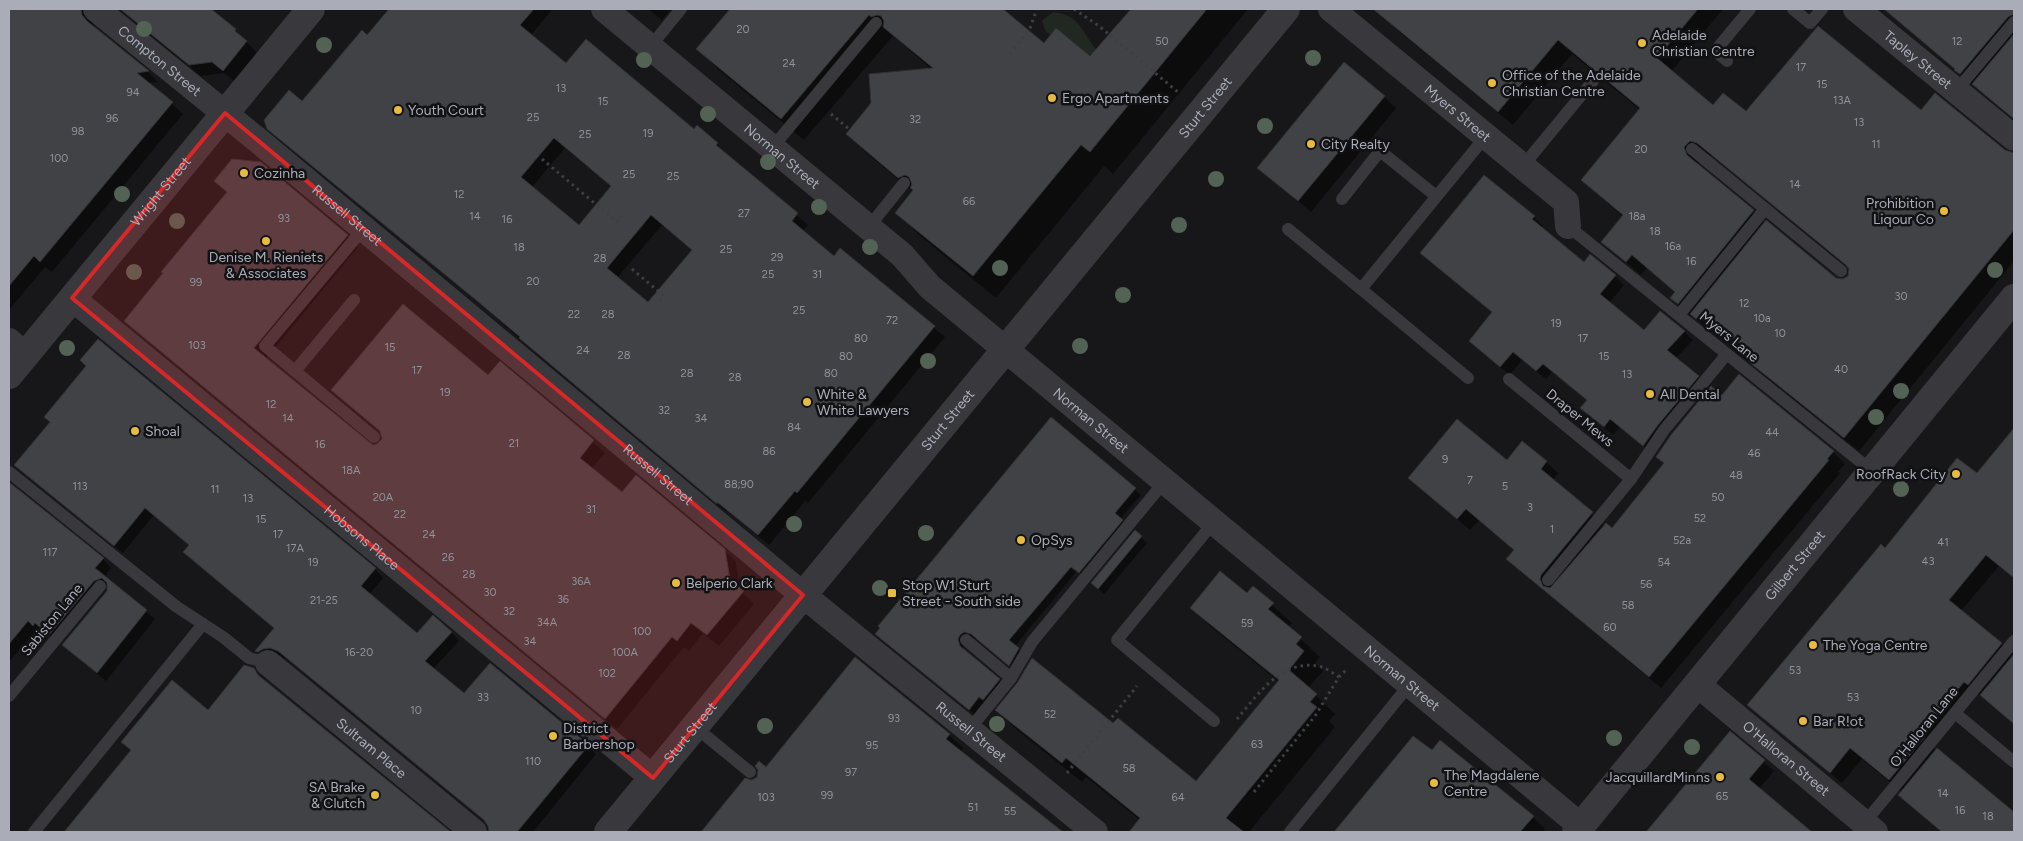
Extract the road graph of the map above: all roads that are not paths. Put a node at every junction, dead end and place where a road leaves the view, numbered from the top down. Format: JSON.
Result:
{"nodes":[{"id":1,"x":96,"y":9,"type":"edge"},
{"id":2,"x":311,"y":9,"type":"edge"},
{"id":3,"x":604,"y":9,"type":"edge"},
{"id":4,"x":681,"y":9,"type":"edge"},
{"id":5,"x":1286,"y":9,"type":"edge"},
{"id":6,"x":1331,"y":9,"type":"edge"},
{"id":7,"x":1750,"y":9,"type":"edge"},
{"id":8,"x":1793,"y":9,"type":"edge"},
{"id":9,"x":1822,"y":9,"type":"edge"},
{"id":10,"x":1856,"y":9,"type":"edge"},
{"id":11,"x":2014,"y":22,"type":"edge"},
{"id":12,"x":876,"y":23,"type":"dead end"},
{"id":13,"x":650,"y":47,"type":"junction"},
{"id":14,"x":1727,"y":61,"type":"dead end"},
{"id":15,"x":1593,"y":81,"type":"dead end"},
{"id":16,"x":1956,"y":91,"type":"junction"},
{"id":17,"x":225,"y":113,"type":"junction"},
{"id":18,"x":1486,"y":136,"type":"junction"},
{"id":19,"x":2014,"y":138,"type":"edge"},
{"id":20,"x":772,"y":148,"type":"junction"},
{"id":21,"x":1692,"y":149,"type":"dead end"},
{"id":22,"x":1523,"y":166,"type":"junction"},
{"id":23,"x":904,"y":183,"type":"dead end"},
{"id":24,"x":1436,"y":196,"type":"junction"},
{"id":25,"x":1342,"y":199,"type":"dead end"},
{"id":26,"x":1765,"y":209,"type":"junction"},
{"id":27,"x":1568,"y":226,"type":"joint"},
{"id":28,"x":364,"y":228,"type":"junction"},
{"id":29,"x":868,"y":228,"type":"junction"},
{"id":30,"x":1288,"y":229,"type":"dead end"},
{"id":31,"x":1841,"y":271,"type":"dead end"},
{"id":32,"x":1361,"y":288,"type":"junction"},
{"id":33,"x":72,"y":298,"type":"junction"},
{"id":34,"x":2014,"y":298,"type":"edge"},
{"id":35,"x":354,"y":300,"type":"dead end"},
{"id":36,"x":1679,"y":315,"type":"junction"},
{"id":37,"x":1006,"y":350,"type":"junction"},
{"id":38,"x":1727,"y":354,"type":"junction"},
{"id":39,"x":14,"y":357,"type":"edge"},
{"id":40,"x":295,"y":371,"type":"junction"},
{"id":41,"x":1468,"y":378,"type":"dead end"},
{"id":42,"x":1510,"y":379,"type":"dead end"},
{"id":43,"x":374,"y":437,"type":"dead end"},
{"id":44,"x":9,"y":472,"type":"edge"},
{"id":45,"x":1872,"y":472,"type":"junction"},
{"id":46,"x":1631,"y":479,"type":"junction"},
{"id":47,"x":1165,"y":481,"type":"junction"},
{"id":48,"x":1214,"y":522,"type":"junction"},
{"id":49,"x":1548,"y":580,"type":"dead end"},
{"id":50,"x":100,"y":586,"type":"dead end"},
{"id":51,"x":803,"y":595,"type":"junction"},
{"id":52,"x":203,"y":624,"type":"junction"},
{"id":53,"x":966,"y":640,"type":"dead end"},
{"id":54,"x":2014,"y":641,"type":"edge"},
{"id":55,"x":268,"y":663,"type":"joint"},
{"id":56,"x":1011,"y":678,"type":"junction"},
{"id":57,"x":1410,"y":684,"type":"junction"},
{"id":58,"x":1697,"y":684,"type":"junction"},
{"id":59,"x":9,"y":696,"type":"edge"},
{"id":60,"x":1955,"y":713,"type":"junction"},
{"id":61,"x":1214,"y":721,"type":"dead end"},
{"id":62,"x":695,"y":727,"type":"junction"},
{"id":63,"x":969,"y":730,"type":"junction"},
{"id":64,"x":2014,"y":762,"type":"edge"},
{"id":65,"x":750,"y":772,"type":"dead end"},
{"id":66,"x":653,"y":778,"type":"junction"},
{"id":67,"x":1579,"y":829,"type":"edge"},
{"id":68,"x":1865,"y":829,"type":"edge"},
{"id":69,"x":34,"y":832,"type":"edge"},
{"id":70,"x":474,"y":832,"type":"edge"},
{"id":71,"x":608,"y":832,"type":"edge"},
{"id":72,"x":1095,"y":832,"type":"edge"},
{"id":73,"x":1290,"y":832,"type":"edge"}],
"edges":[{"from":1,"to":17,"type":"street","name":"Compton Street"},
{"from":2,"to":17,"type":"street","name":"Wright Street"},
{"from":3,"to":13,"type":"street","name":"Norman Street"},
{"from":4,"to":13,"type":"lane"},
{"from":5,"to":37,"type":"street","name":"Sturt Street"},
{"from":6,"to":18,"type":"street","name":"Myers Street"},
{"from":7,"to":14,"type":"lane"},
{"from":8,"to":9,"type":"lane"},
{"from":10,"to":16,"type":"street","name":"Tapley Street"},
{"from":11,"to":16,"type":"lane","name":"Tapley Street"},
{"from":12,"to":20,"type":"lane"},
{"from":13,"to":20,"type":"street","name":"Norman Street"},
{"from":15,"to":22,"type":"lane"},
{"from":16,"to":19,"type":"street","name":"Tapley Street"},
{"from":17,"to":28,"type":"street","name":"Russell Street"},
{"from":17,"to":33,"type":"street","name":"Wright Street"},
{"from":18,"to":22,"type":"street","name":"Myers Street"},
{"from":18,"to":24,"type":"lane"},
{"from":20,"to":29,"type":"street","name":"Norman Street"},
{"from":21,"to":26,"type":"lane"},
{"from":22,"to":27,"type":"street","name":"Myers Street"},
{"from":23,"to":29,"type":"lane"},
{"from":24,"to":25,"type":"lane"},
{"from":24,"to":32,"type":"lane"},
{"from":26,"to":31,"type":"lane"},
{"from":26,"to":36,"type":"lane"},
{"from":27,"to":36,"type":"lane","name":"Myers Lane"},
{"from":28,"to":40,"type":"lane"},
{"from":28,"to":51,"type":"street","name":"Russell Street"},
{"from":29,"to":37,"type":"street","name":"Norman Street"},
{"from":30,"to":32,"type":"lane"},
{"from":32,"to":41,"type":"lane"},
{"from":33,"to":39,"type":"street","name":"Wright Street"},
{"from":33,"to":66,"type":"street","name":"Hobsons Place"},
{"from":34,"to":45,"type":"street","name":"Gilbert Street"},
{"from":35,"to":40,"type":"lane"},
{"from":36,"to":38,"type":"lane","name":"Myers Lane"},
{"from":37,"to":47,"type":"street","name":"Norman Street"},
{"from":37,"to":51,"type":"street","name":"Sturt Street"},
{"from":38,"to":45,"type":"lane","name":"Myers Lane"},
{"from":38,"to":46,"type":"lane"},
{"from":40,"to":43,"type":"lane"},
{"from":42,"to":46,"type":"lane","name":"Draper Mews"},
{"from":44,"to":52,"type":"lane"},
{"from":45,"to":58,"type":"street","name":"Gilbert Street"},
{"from":46,"to":49,"type":"lane"},
{"from":47,"to":48,"type":"street","name":"Norman Street"},
{"from":47,"to":56,"type":"lane"},
{"from":48,"to":57,"type":"street","name":"Norman Street"},
{"from":48,"to":61,"type":"lane"},
{"from":50,"to":59,"type":"lane","name":"Sabiston Lane"},
{"from":51,"to":62,"type":"street","name":"Sturt Street"},
{"from":51,"to":63,"type":"street","name":"Russell Street"},
{"from":52,"to":55,"type":"lane"},
{"from":52,"to":69,"type":"lane"},
{"from":53,"to":56,"type":"lane"},
{"from":54,"to":60,"type":"lane","name":"O'Halloran Lane"},
{"from":55,"to":70,"type":"street","name":"Sultram Place"},
{"from":56,"to":63,"type":"lane"},
{"from":57,"to":67,"type":"street","name":"Norman Street"},
{"from":57,"to":73,"type":"lane"},
{"from":58,"to":67,"type":"street","name":"Gilbert Street"},
{"from":58,"to":68,"type":"street","name":"O'Halloran Street"},
{"from":60,"to":64,"type":"lane"},
{"from":60,"to":68,"type":"lane","name":"O'Halloran Lane"},
{"from":62,"to":65,"type":"lane"},
{"from":62,"to":66,"type":"street","name":"Sturt Street"},
{"from":63,"to":72,"type":"street","name":"Russell Street"},
{"from":66,"to":71,"type":"street","name":"Sturt Street"}]}
